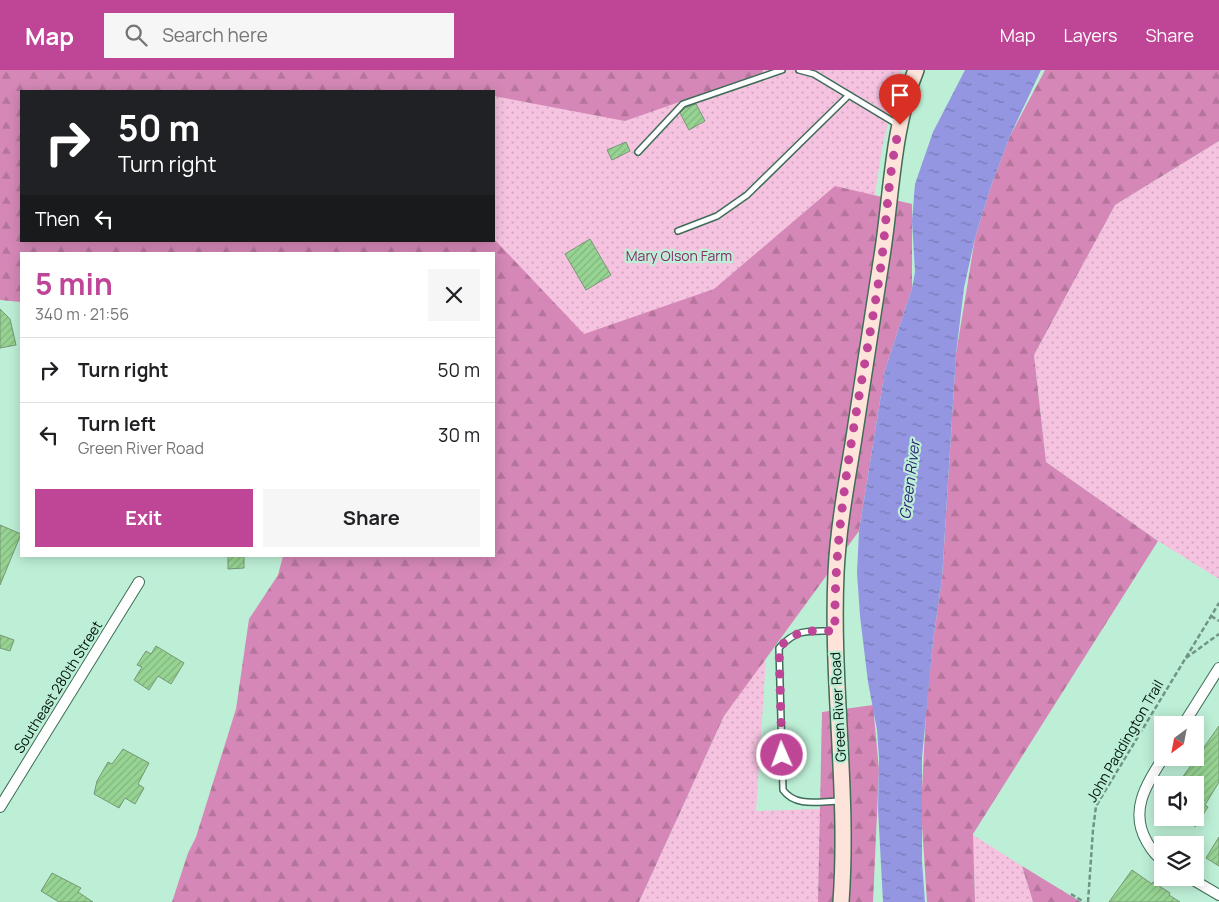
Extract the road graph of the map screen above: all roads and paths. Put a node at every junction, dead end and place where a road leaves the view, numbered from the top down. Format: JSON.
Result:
{"nodes":[{"id":1,"x":782,"y":70,"type":"edge"},
{"id":2,"x":799,"y":70,"type":"edge"},
{"id":3,"x":916,"y":70,"type":"edge"},
{"id":4,"x":849,"y":95,"type":"junction"},
{"id":5,"x":900,"y":125,"type":"junction"},
{"id":6,"x":638,"y":152,"type":"dead end"},
{"id":7,"x":678,"y":231,"type":"dead end"},
{"id":8,"x":140,"y":582,"type":"dead end"},
{"id":9,"x":1219,"y":603,"type":"edge"},
{"id":10,"x":1211,"y":616,"type":"junction"},
{"id":11,"x":1219,"y":621,"type":"edge"},
{"id":12,"x":835,"y":631,"type":"junction"},
{"id":13,"x":1219,"y":634,"type":"edge"},
{"id":14,"x":1185,"y":659,"type":"junction"},
{"id":15,"x":1219,"y":668,"type":"edge"},
{"id":16,"x":1189,"y":716,"type":"edge"},
{"id":17,"x":1158,"y":766,"type":"edge"},
{"id":18,"x":842,"y":801,"type":"junction"},
{"id":19,"x":0,"y":807,"type":"edge"},
{"id":20,"x":1154,"y":851,"type":"edge"},
{"id":21,"x":1203,"y":886,"type":"edge"},
{"id":22,"x":1071,"y":894,"type":"dead end"},
{"id":23,"x":1219,"y":896,"type":"edge"},
{"id":24,"x":841,"y":902,"type":"edge"},
{"id":25,"x":1084,"y":902,"type":"edge"},
{"id":26,"x":1088,"y":902,"type":"edge"}],
"edges":[{"from":1,"to":6,"type":"lane"},
{"from":2,"to":4,"type":"lane"},
{"from":3,"to":5,"type":"street","name":"Green River Road"},
{"from":4,"to":5,"type":"lane"},
{"from":4,"to":7,"type":"lane"},
{"from":5,"to":12,"type":"street","name":"Green River Road"},
{"from":8,"to":19,"type":"street","name":"Southeast 280th Street"},
{"from":9,"to":10,"type":"path","name":"John Paddington Trail"},
{"from":10,"to":11,"type":"path"},
{"from":10,"to":14,"type":"path","name":"John Paddington Trail"},
{"from":12,"to":18,"type":"street","name":"Green River Road"},
{"from":12,"to":18,"type":"lane"},
{"from":13,"to":14,"type":"path"},
{"from":14,"to":26,"type":"path","name":"John Paddington Trail"},
{"from":15,"to":16,"type":"street"},
{"from":17,"to":20,"type":"street"},
{"from":18,"to":24,"type":"street","name":"Green River Road"},
{"from":21,"to":23,"type":"street"},
{"from":22,"to":25,"type":"path"}]}
